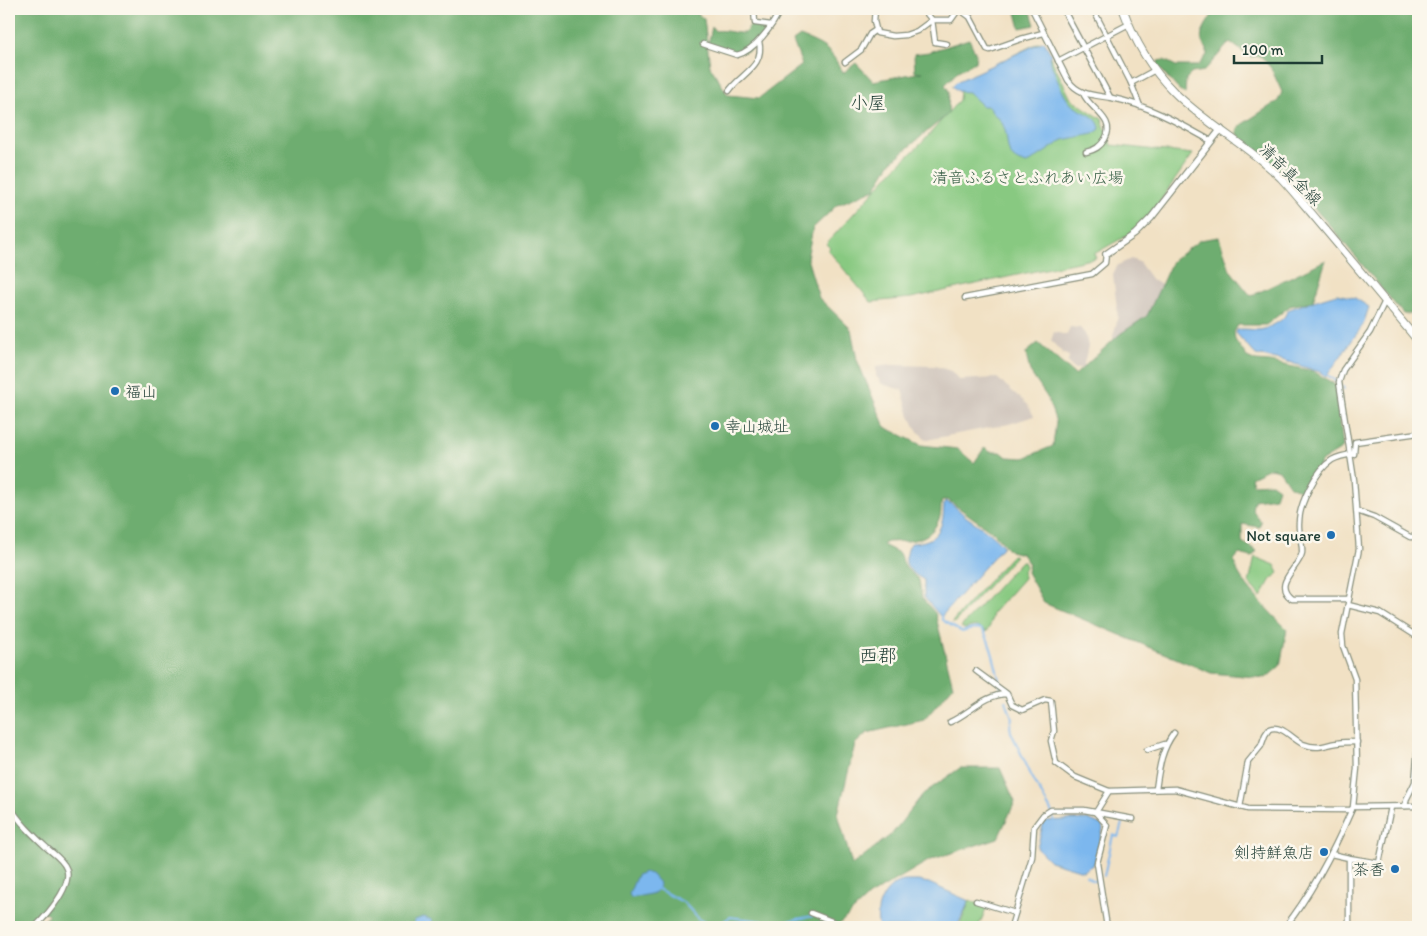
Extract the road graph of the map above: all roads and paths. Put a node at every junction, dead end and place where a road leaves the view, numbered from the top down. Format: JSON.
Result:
{"nodes":[{"id":1,"x":754,"y":9,"type":"edge"},
{"id":2,"x":780,"y":9,"type":"edge"},
{"id":3,"x":874,"y":9,"type":"edge"},
{"id":4,"x":923,"y":9,"type":"edge"},
{"id":5,"x":958,"y":9,"type":"edge"},
{"id":6,"x":1032,"y":9,"type":"edge"},
{"id":7,"x":1093,"y":9,"type":"edge"},
{"id":8,"x":1123,"y":9,"type":"edge"},
{"id":9,"x":1063,"y":10,"type":"edge"},
{"id":10,"x":932,"y":20,"type":"junction"},
{"id":11,"x":1129,"y":24,"type":"junction"},
{"id":12,"x":771,"y":25,"type":"junction"},
{"id":13,"x":876,"y":30,"type":"junction"},
{"id":14,"x":1043,"y":33,"type":"junction"},
{"id":15,"x":1107,"y":36,"type":"junction"},
{"id":16,"x":759,"y":42,"type":"junction"},
{"id":17,"x":703,"y":44,"type":"dead end"},
{"id":18,"x":947,"y":44,"type":"dead end"},
{"id":19,"x":1084,"y":48,"type":"junction"},
{"id":20,"x":1058,"y":61,"type":"junction"},
{"id":21,"x":845,"y":62,"type":"dead end"},
{"id":22,"x":1155,"y":70,"type":"junction"},
{"id":23,"x":1131,"y":83,"type":"junction"},
{"id":24,"x":729,"y":91,"type":"dead end"},
{"id":25,"x":1083,"y":93,"type":"junction"},
{"id":26,"x":1110,"y":98,"type":"junction"},
{"id":27,"x":1140,"y":106,"type":"junction"},
{"id":28,"x":1221,"y":129,"type":"junction"},
{"id":29,"x":1211,"y":141,"type":"junction"},
{"id":30,"x":1086,"y":152,"type":"dead end"},
{"id":31,"x":1106,"y":254,"type":"joint"},
{"id":32,"x":965,"y":298,"type":"dead end"},
{"id":33,"x":1385,"y":301,"type":"junction"},
{"id":34,"x":1418,"y":341,"type":"edge"},
{"id":35,"x":1418,"y":433,"type":"edge"},
{"id":36,"x":1350,"y":455,"type":"junction"},
{"id":37,"x":1357,"y":511,"type":"junction"},
{"id":38,"x":1418,"y":537,"type":"edge"},
{"id":39,"x":1348,"y":602,"type":"junction"},
{"id":40,"x":1418,"y":637,"type":"edge"},
{"id":41,"x":976,"y":671,"type":"dead end"},
{"id":42,"x":1007,"y":694,"type":"junction"},
{"id":43,"x":950,"y":722,"type":"dead end"},
{"id":44,"x":1174,"y":733,"type":"dead end"},
{"id":45,"x":1357,"y":742,"type":"junction"},
{"id":46,"x":1165,"y":744,"type":"junction"},
{"id":47,"x":1418,"y":746,"type":"edge"},
{"id":48,"x":1147,"y":750,"type":"dead end"},
{"id":49,"x":1156,"y":789,"type":"junction"},
{"id":50,"x":1108,"y":791,"type":"junction"},
{"id":51,"x":9,"y":805,"type":"edge"},
{"id":52,"x":1240,"y":806,"type":"junction"},
{"id":53,"x":1405,"y":806,"type":"junction"},
{"id":54,"x":1418,"y":806,"type":"edge"},
{"id":55,"x":1391,"y":807,"type":"junction"},
{"id":56,"x":1352,"y":809,"type":"junction"},
{"id":57,"x":1096,"y":812,"type":"junction"},
{"id":58,"x":1133,"y":820,"type":"dead end"},
{"id":59,"x":1331,"y":854,"type":"junction"},
{"id":60,"x":1349,"y":858,"type":"junction"},
{"id":61,"x":976,"y":901,"type":"dead end"},
{"id":62,"x":811,"y":913,"type":"dead end"},
{"id":63,"x":1015,"y":913,"type":"junction"},
{"id":64,"x":35,"y":927,"type":"edge"},
{"id":65,"x":846,"y":927,"type":"edge"},
{"id":66,"x":1012,"y":927,"type":"edge"},
{"id":67,"x":1107,"y":927,"type":"edge"},
{"id":68,"x":1286,"y":927,"type":"edge"},
{"id":69,"x":1349,"y":927,"type":"edge"}],
"edges":[{"from":1,"to":12,"type":"street"},
{"from":2,"to":12,"type":"street"},
{"from":3,"to":13,"type":"street"},
{"from":4,"to":10,"type":"street"},
{"from":5,"to":10,"type":"street"},
{"from":5,"to":14,"type":"street"},
{"from":6,"to":14,"type":"street"},
{"from":7,"to":15,"type":"street"},
{"from":8,"to":11,"type":"main road","name":"清音真金線"},
{"from":9,"to":19,"type":"street"},
{"from":10,"to":13,"type":"street"},
{"from":10,"to":18,"type":"street"},
{"from":11,"to":15,"type":"street"},
{"from":11,"to":22,"type":"main road","name":"清音真金線"},
{"from":12,"to":16,"type":"street"},
{"from":13,"to":21,"type":"street"},
{"from":14,"to":20,"type":"street"},
{"from":15,"to":19,"type":"street"},
{"from":15,"to":23,"type":"street"},
{"from":16,"to":17,"type":"street"},
{"from":16,"to":24,"type":"street"},
{"from":19,"to":20,"type":"street"},
{"from":19,"to":26,"type":"street"},
{"from":20,"to":25,"type":"street"},
{"from":22,"to":23,"type":"street"},
{"from":22,"to":28,"type":"main road","name":"清音真金線"},
{"from":23,"to":27,"type":"street"},
{"from":25,"to":26,"type":"street"},
{"from":25,"to":30,"type":"street"},
{"from":26,"to":27,"type":"street"},
{"from":27,"to":29,"type":"street"},
{"from":28,"to":29,"type":"street"},
{"from":28,"to":33,"type":"main road","name":"清音真金線"},
{"from":29,"to":31,"type":"street"},
{"from":31,"to":32,"type":"street"},
{"from":33,"to":34,"type":"main road","name":"清音真金線"},
{"from":33,"to":36,"type":"street"},
{"from":35,"to":36,"type":"street"},
{"from":36,"to":37,"type":"street"},
{"from":36,"to":39,"type":"street"},
{"from":37,"to":38,"type":"street"},
{"from":37,"to":39,"type":"street"},
{"from":39,"to":40,"type":"street"},
{"from":39,"to":45,"type":"street"},
{"from":41,"to":42,"type":"street"},
{"from":42,"to":43,"type":"street"},
{"from":42,"to":50,"type":"street"},
{"from":44,"to":46,"type":"street"},
{"from":45,"to":52,"type":"street"},
{"from":45,"to":56,"type":"street"},
{"from":46,"to":48,"type":"street"},
{"from":46,"to":49,"type":"street"},
{"from":47,"to":53,"type":"street"},
{"from":49,"to":50,"type":"street"},
{"from":49,"to":52,"type":"street"},
{"from":50,"to":57,"type":"street"},
{"from":51,"to":64,"type":"street"},
{"from":52,"to":56,"type":"street"},
{"from":53,"to":54,"type":"street"},
{"from":53,"to":55,"type":"street"},
{"from":55,"to":56,"type":"street"},
{"from":55,"to":60,"type":"street"},
{"from":56,"to":59,"type":"street"},
{"from":57,"to":58,"type":"street"},
{"from":57,"to":63,"type":"street"},
{"from":57,"to":67,"type":"street"},
{"from":59,"to":60,"type":"street"},
{"from":59,"to":68,"type":"street"},
{"from":60,"to":69,"type":"street"},
{"from":61,"to":63,"type":"street"},
{"from":62,"to":65,"type":"street"},
{"from":63,"to":66,"type":"street"}]}
